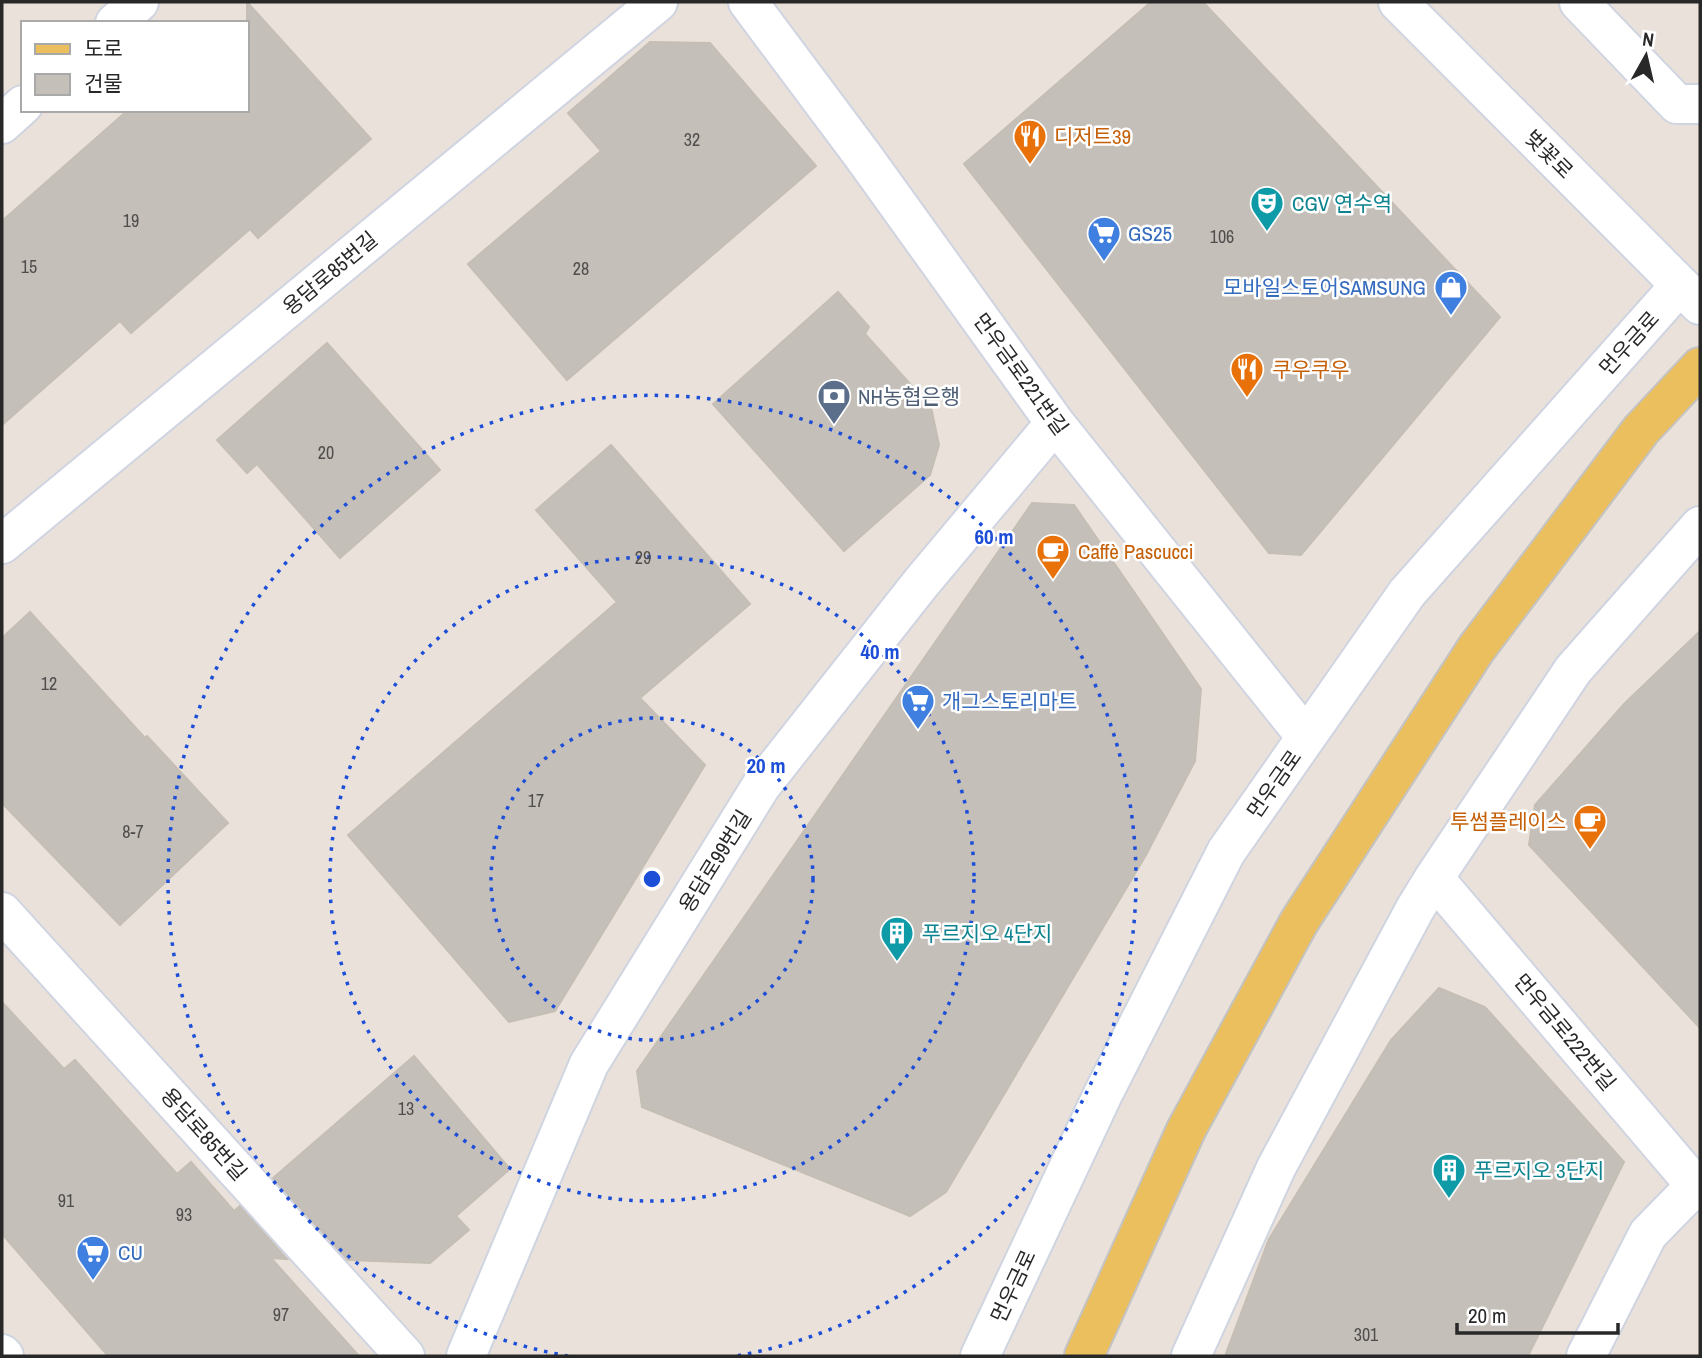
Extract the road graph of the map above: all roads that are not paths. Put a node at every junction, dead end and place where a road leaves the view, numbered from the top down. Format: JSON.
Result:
{"nodes":[{"id":1,"x":139,"y":2,"type":"edge"},
{"id":2,"x":658,"y":2,"type":"edge"},
{"id":3,"x":748,"y":2,"type":"edge"},
{"id":4,"x":1398,"y":2,"type":"edge"},
{"id":5,"x":1579,"y":2,"type":"edge"},
{"id":6,"x":117,"y":21,"type":"edge"},
{"id":7,"x":1700,"y":104,"type":"edge"},
{"id":8,"x":21,"y":107,"type":"edge"},
{"id":9,"x":2,"y":124,"type":"edge"},
{"id":10,"x":1690,"y":295,"type":"edge"},
{"id":11,"x":1700,"y":367,"type":"edge"},
{"id":12,"x":1055,"y":423,"type":"junction"},
{"id":13,"x":1700,"y":526,"type":"edge"},
{"id":14,"x":2,"y":544,"type":"edge"},
{"id":15,"x":1306,"y":737,"type":"junction"},
{"id":16,"x":1434,"y":878,"type":"junction"},
{"id":17,"x":2,"y":912,"type":"edge"},
{"id":18,"x":1698,"y":1189,"type":"edge"},
{"id":19,"x":405,"y":1356,"type":"edge"},
{"id":20,"x":466,"y":1356,"type":"edge"},
{"id":21,"x":980,"y":1356,"type":"edge"},
{"id":22,"x":1084,"y":1356,"type":"edge"},
{"id":23,"x":1191,"y":1356,"type":"edge"},
{"id":24,"x":1586,"y":1356,"type":"edge"}],
"edges":[{"from":1,"to":6,"type":"street"},
{"from":2,"to":14,"type":"street","name":"용담로85번길"},
{"from":3,"to":12,"type":"street","name":"먼우금로221번길"},
{"from":4,"to":10,"type":"street","name":"벚꽃로"},
{"from":5,"to":7,"type":"street"},
{"from":8,"to":9,"type":"street"},
{"from":10,"to":15,"type":"street","name":"먼우금로"},
{"from":11,"to":22,"type":"main road"},
{"from":12,"to":15,"type":"street","name":"먼우금로221번길"},
{"from":12,"to":20,"type":"street","name":"용담로99번길"},
{"from":13,"to":16,"type":"street"},
{"from":15,"to":21,"type":"street","name":"먼우금로"},
{"from":16,"to":18,"type":"street","name":"먼우금로222번길"},
{"from":16,"to":23,"type":"street"},
{"from":17,"to":19,"type":"street","name":"용담로85번길"},
{"from":18,"to":24,"type":"street","name":"먼우금로222번길"}]}
